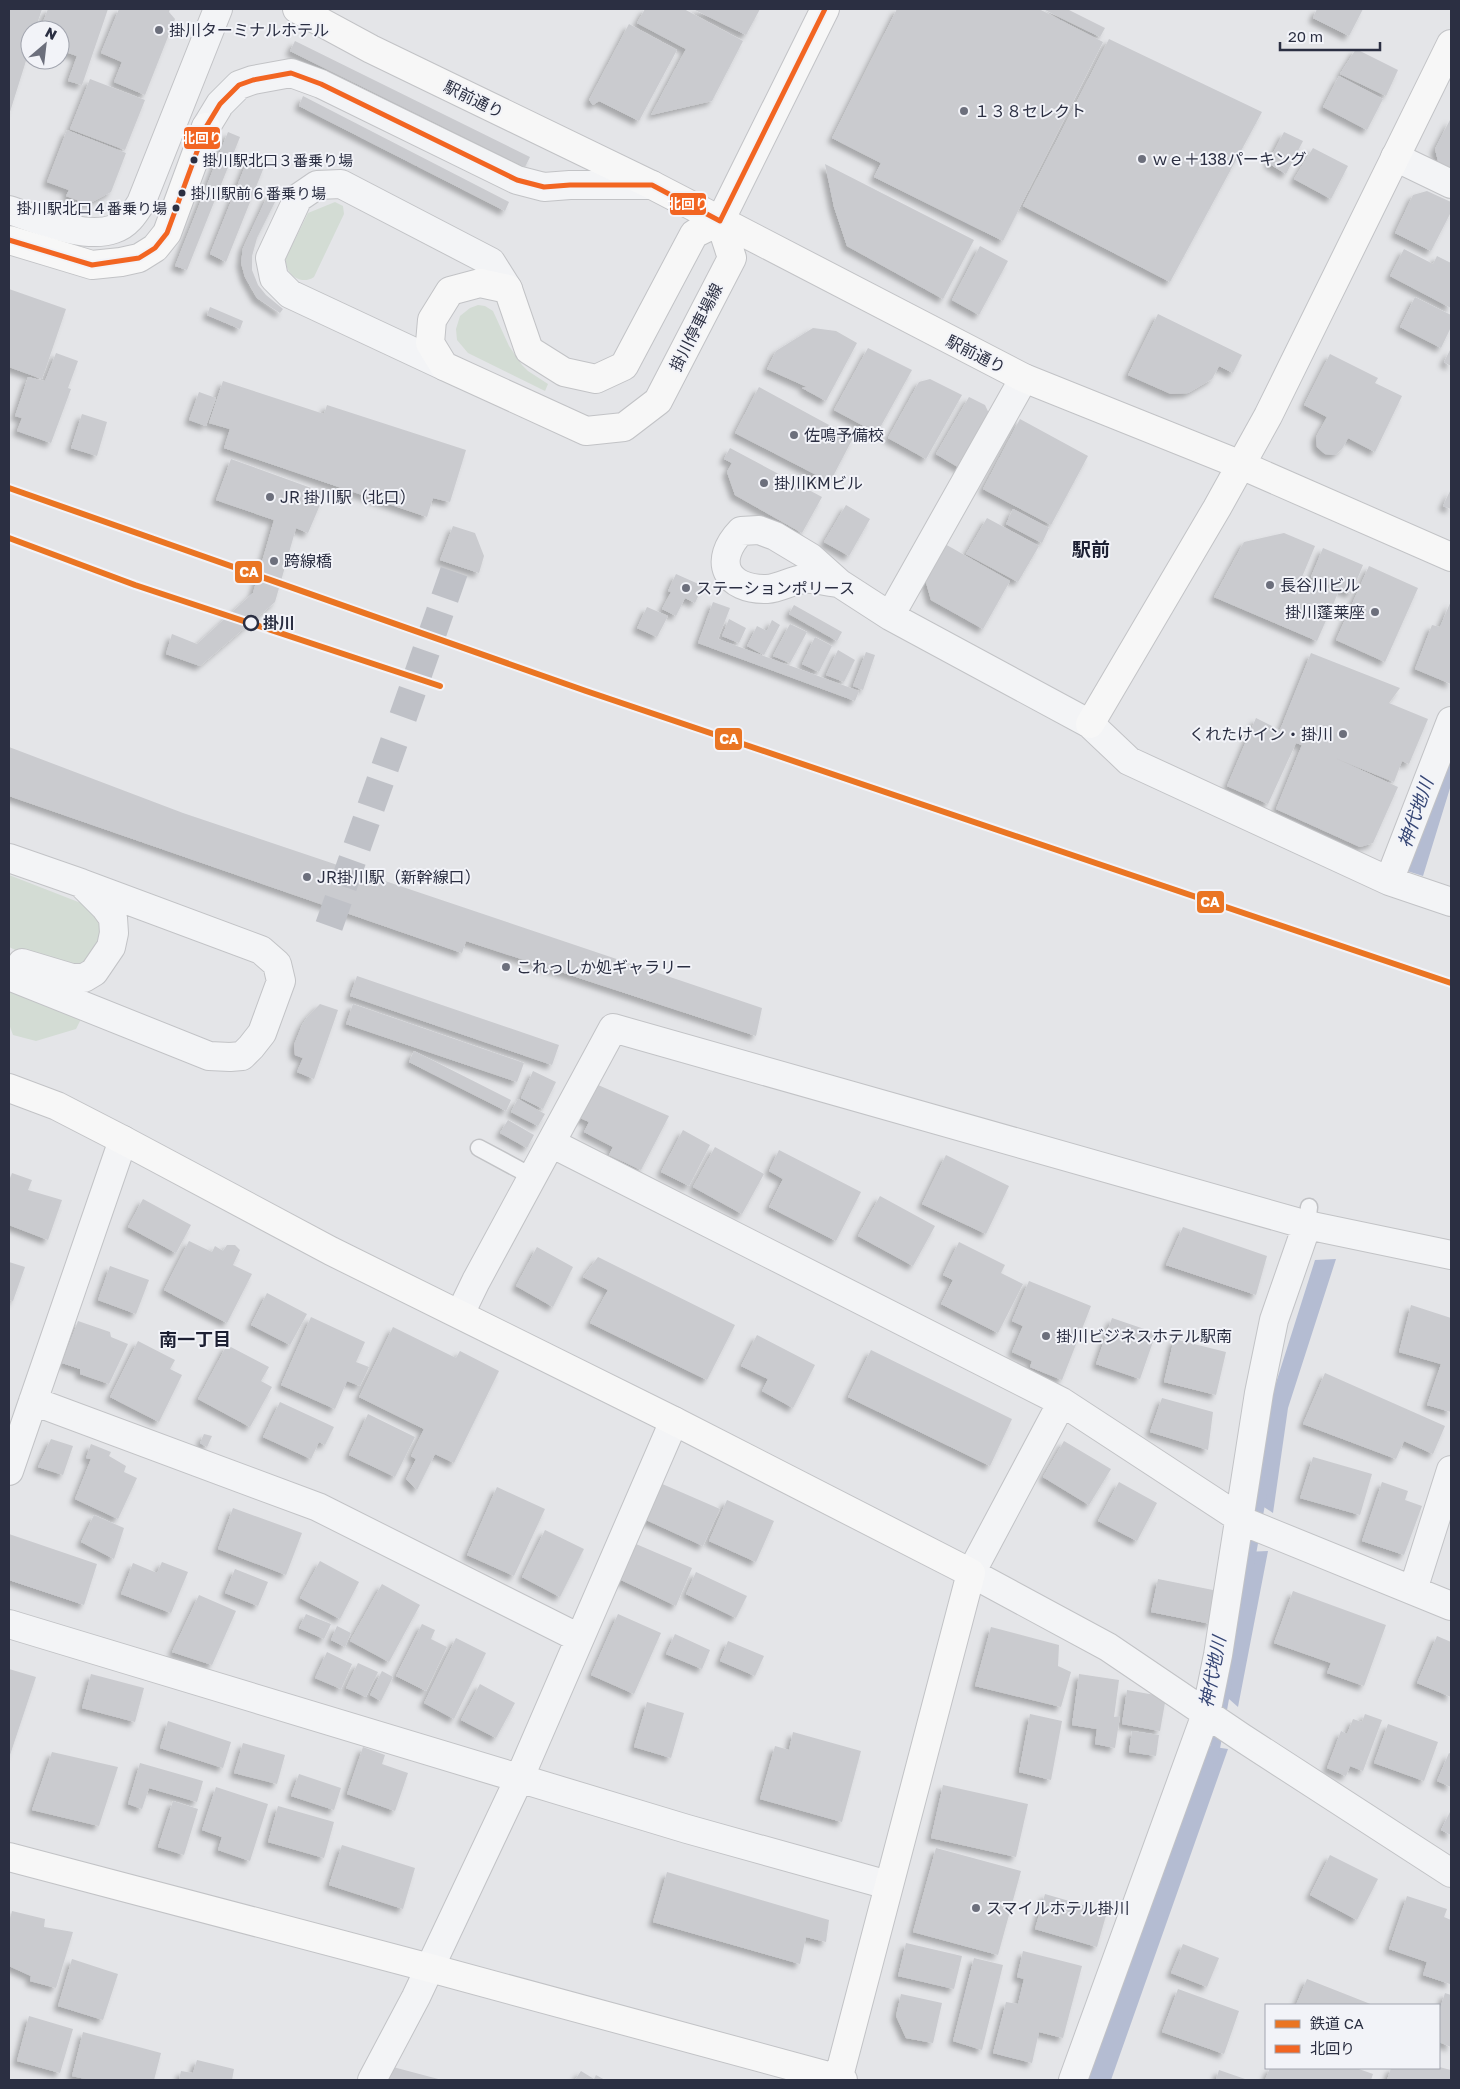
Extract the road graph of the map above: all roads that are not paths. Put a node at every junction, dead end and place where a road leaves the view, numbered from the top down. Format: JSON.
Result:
{"nodes":[{"id":1,"x":218,"y":9,"type":"edge"},
{"id":2,"x":297,"y":9,"type":"edge"},
{"id":3,"x":825,"y":9,"type":"edge"},
{"id":4,"x":1451,"y":44,"type":"edge"},
{"id":5,"x":1395,"y":158,"type":"junction"},
{"id":6,"x":1451,"y":184,"type":"edge"},
{"id":7,"x":652,"y":185,"type":"junction"},
{"id":8,"x":9,"y":210,"type":"edge"},
{"id":9,"x":720,"y":221,"type":"junction"},
{"id":10,"x":9,"y":240,"type":"edge"},
{"id":11,"x":508,"y":289,"type":"junction"},
{"id":12,"x":444,"y":366,"type":"junction"},
{"id":13,"x":1024,"y":378,"type":"junction"},
{"id":14,"x":1241,"y":465,"type":"junction"},
{"id":15,"x":1451,"y":557,"type":"edge"},
{"id":16,"x":839,"y":583,"type":"dead end"},
{"id":17,"x":890,"y":616,"type":"junction"},
{"id":18,"x":1451,"y":722,"type":"edge"},
{"id":19,"x":1090,"y":724,"type":"junction"},
{"id":20,"x":9,"y":858,"type":"edge"},
{"id":21,"x":1389,"y":881,"type":"junction"},
{"id":22,"x":81,"y":883,"type":"junction"},
{"id":23,"x":1451,"y":902,"type":"edge"},
{"id":24,"x":9,"y":959,"type":"edge"},
{"id":25,"x":9,"y":976,"type":"edge"},
{"id":26,"x":9,"y":1088,"type":"edge"},
{"id":27,"x":123,"y":1140,"type":"junction"},
{"id":28,"x":551,"y":1143,"type":"junction"},
{"id":29,"x":479,"y":1148,"type":"dead end"},
{"id":30,"x":533,"y":1176,"type":"junction"},
{"id":31,"x":1308,"y":1216,"type":"junction"},
{"id":32,"x":1451,"y":1256,"type":"edge"},
{"id":33,"x":460,"y":1314,"type":"junction"},
{"id":34,"x":33,"y":1400,"type":"junction"},
{"id":35,"x":1062,"y":1402,"type":"junction"},
{"id":36,"x":674,"y":1421,"type":"junction"},
{"id":37,"x":1451,"y":1470,"type":"edge"},
{"id":38,"x":9,"y":1471,"type":"edge"},
{"id":39,"x":1243,"y":1521,"type":"junction"},
{"id":40,"x":971,"y":1573,"type":"junction"},
{"id":41,"x":1413,"y":1590,"type":"junction"},
{"id":42,"x":1451,"y":1606,"type":"edge"},
{"id":43,"x":9,"y":1624,"type":"edge"},
{"id":44,"x":579,"y":1638,"type":"junction"},
{"id":45,"x":1207,"y":1715,"type":"junction"},
{"id":46,"x":519,"y":1779,"type":"junction"},
{"id":47,"x":9,"y":1857,"type":"edge"},
{"id":48,"x":1451,"y":1873,"type":"edge"},
{"id":49,"x":888,"y":1885,"type":"junction"},
{"id":50,"x":430,"y":1968,"type":"junction"},
{"id":51,"x":372,"y":2080,"type":"edge"},
{"id":52,"x":840,"y":2080,"type":"edge"},
{"id":53,"x":1073,"y":2080,"type":"edge"}],
"edges":[{"from":1,"to":8,"type":"street"},
{"from":2,"to":7,"type":"street","name":"駅前通り"},
{"from":3,"to":9,"type":"street"},
{"from":4,"to":5,"type":"street"},
{"from":5,"to":6,"type":"street"},
{"from":5,"to":14,"type":"street"},
{"from":7,"to":9,"type":"street","name":"駅前通り"},
{"from":7,"to":10,"type":"street"},
{"from":9,"to":11,"type":"street"},
{"from":9,"to":12,"type":"street","name":"掛川停車場線"},
{"from":9,"to":13,"type":"street","name":"駅前通り"},
{"from":11,"to":12,"type":"street"},
{"from":11,"to":12,"type":"street"},
{"from":13,"to":14,"type":"street","name":"駅前通り"},
{"from":13,"to":17,"type":"street"},
{"from":14,"to":15,"type":"street","name":"駅前通り"},
{"from":14,"to":19,"type":"street"},
{"from":16,"to":17,"type":"street"},
{"from":17,"to":19,"type":"street"},
{"from":18,"to":21,"type":"street"},
{"from":19,"to":21,"type":"street"},
{"from":20,"to":22,"type":"street"},
{"from":21,"to":23,"type":"street"},
{"from":22,"to":24,"type":"street"},
{"from":22,"to":25,"type":"street"},
{"from":26,"to":27,"type":"street"},
{"from":27,"to":33,"type":"street"},
{"from":27,"to":34,"type":"street"},
{"from":28,"to":30,"type":"street"},
{"from":28,"to":31,"type":"street"},
{"from":28,"to":35,"type":"street"},
{"from":29,"to":30,"type":"lane"},
{"from":30,"to":33,"type":"street"},
{"from":31,"to":32,"type":"street"},
{"from":31,"to":39,"type":"street"},
{"from":33,"to":36,"type":"street"},
{"from":34,"to":38,"type":"street"},
{"from":34,"to":44,"type":"street"},
{"from":35,"to":39,"type":"street"},
{"from":35,"to":40,"type":"street"},
{"from":36,"to":40,"type":"street"},
{"from":36,"to":44,"type":"street"},
{"from":37,"to":41,"type":"street"},
{"from":39,"to":41,"type":"street"},
{"from":39,"to":45,"type":"street"},
{"from":40,"to":45,"type":"street"},
{"from":40,"to":49,"type":"street"},
{"from":41,"to":42,"type":"street"},
{"from":43,"to":46,"type":"street"},
{"from":44,"to":46,"type":"street"},
{"from":45,"to":48,"type":"street"},
{"from":45,"to":53,"type":"street"},
{"from":46,"to":49,"type":"street"},
{"from":46,"to":50,"type":"street"},
{"from":47,"to":50,"type":"street"},
{"from":49,"to":52,"type":"street"},
{"from":50,"to":51,"type":"street"},
{"from":50,"to":52,"type":"street"}]}
